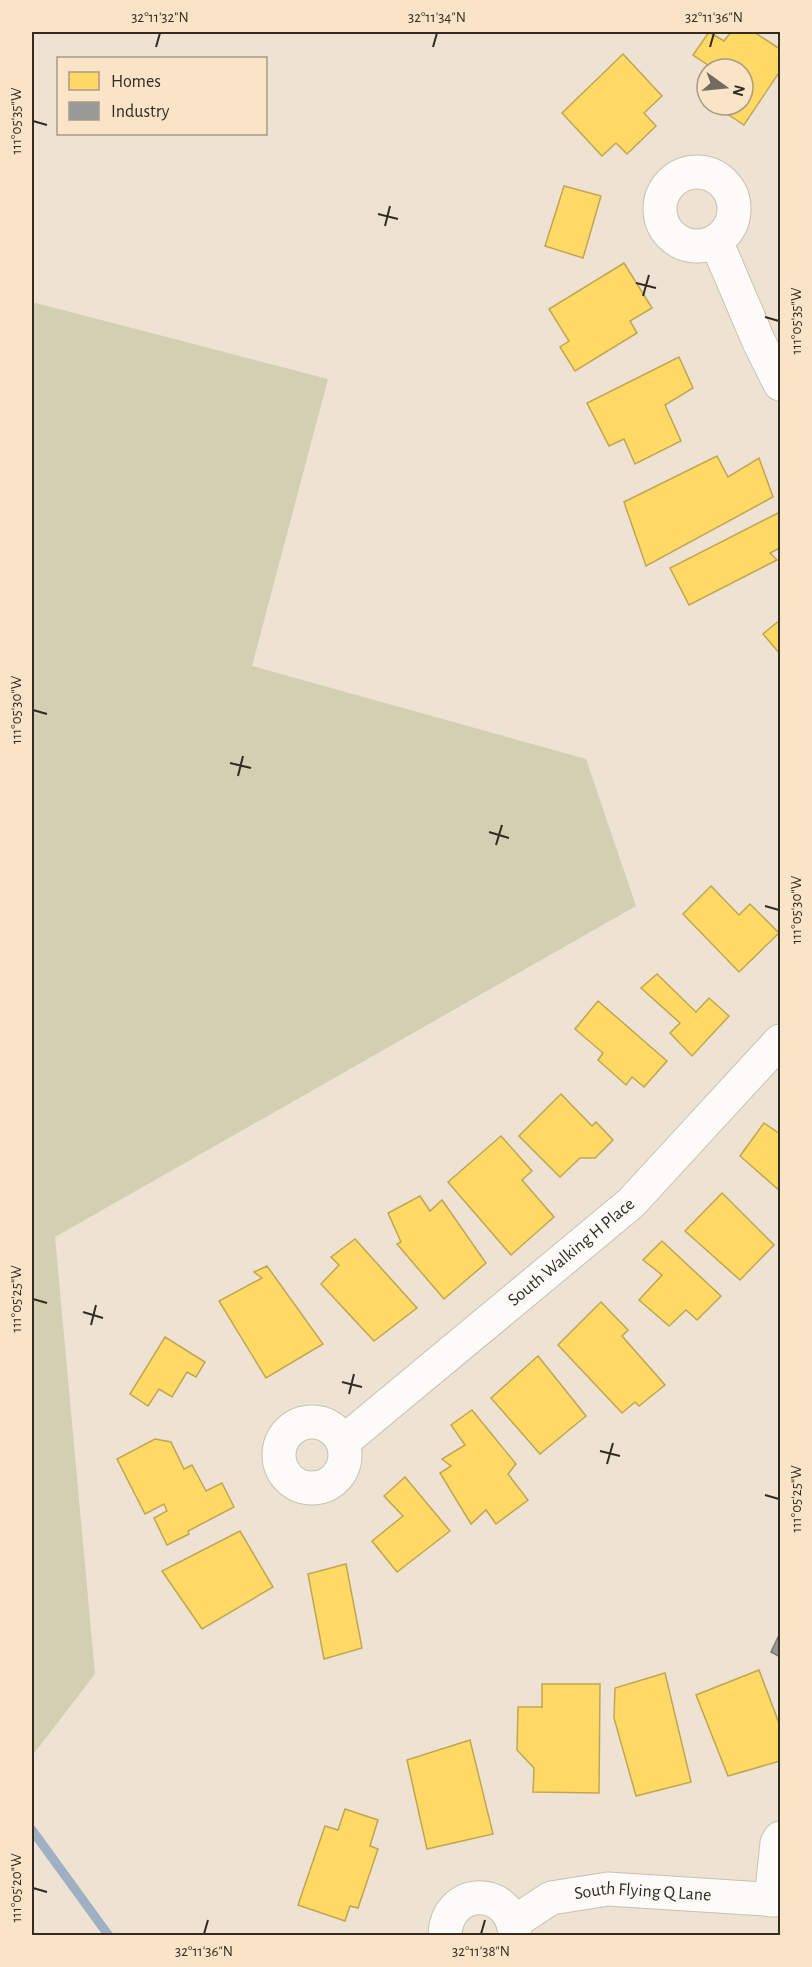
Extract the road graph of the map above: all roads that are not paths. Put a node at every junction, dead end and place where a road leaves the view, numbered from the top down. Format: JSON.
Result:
{"nodes":[{"id":1,"x":716,"y":241,"type":"dead end"},
{"id":2,"x":780,"y":384,"type":"edge"},
{"id":3,"x":780,"y":1041,"type":"edge"},
{"id":4,"x":343,"y":1442,"type":"dead end"},
{"id":5,"x":780,"y":1838,"type":"edge"},
{"id":6,"x":776,"y":1900,"type":"edge"},
{"id":7,"x":514,"y":1929,"type":"edge"},
{"id":8,"x":445,"y":1935,"type":"edge"}],
"edges":[{"from":1,"to":2,"type":"street"},
{"from":3,"to":4,"type":"street","name":"South Walking H Place"},
{"from":5,"to":6,"type":"street"},
{"from":6,"to":7,"type":"street","name":"South Flying Q Lane"},
{"from":7,"to":8,"type":"street","name":"South Flying Q Lane"}]}
